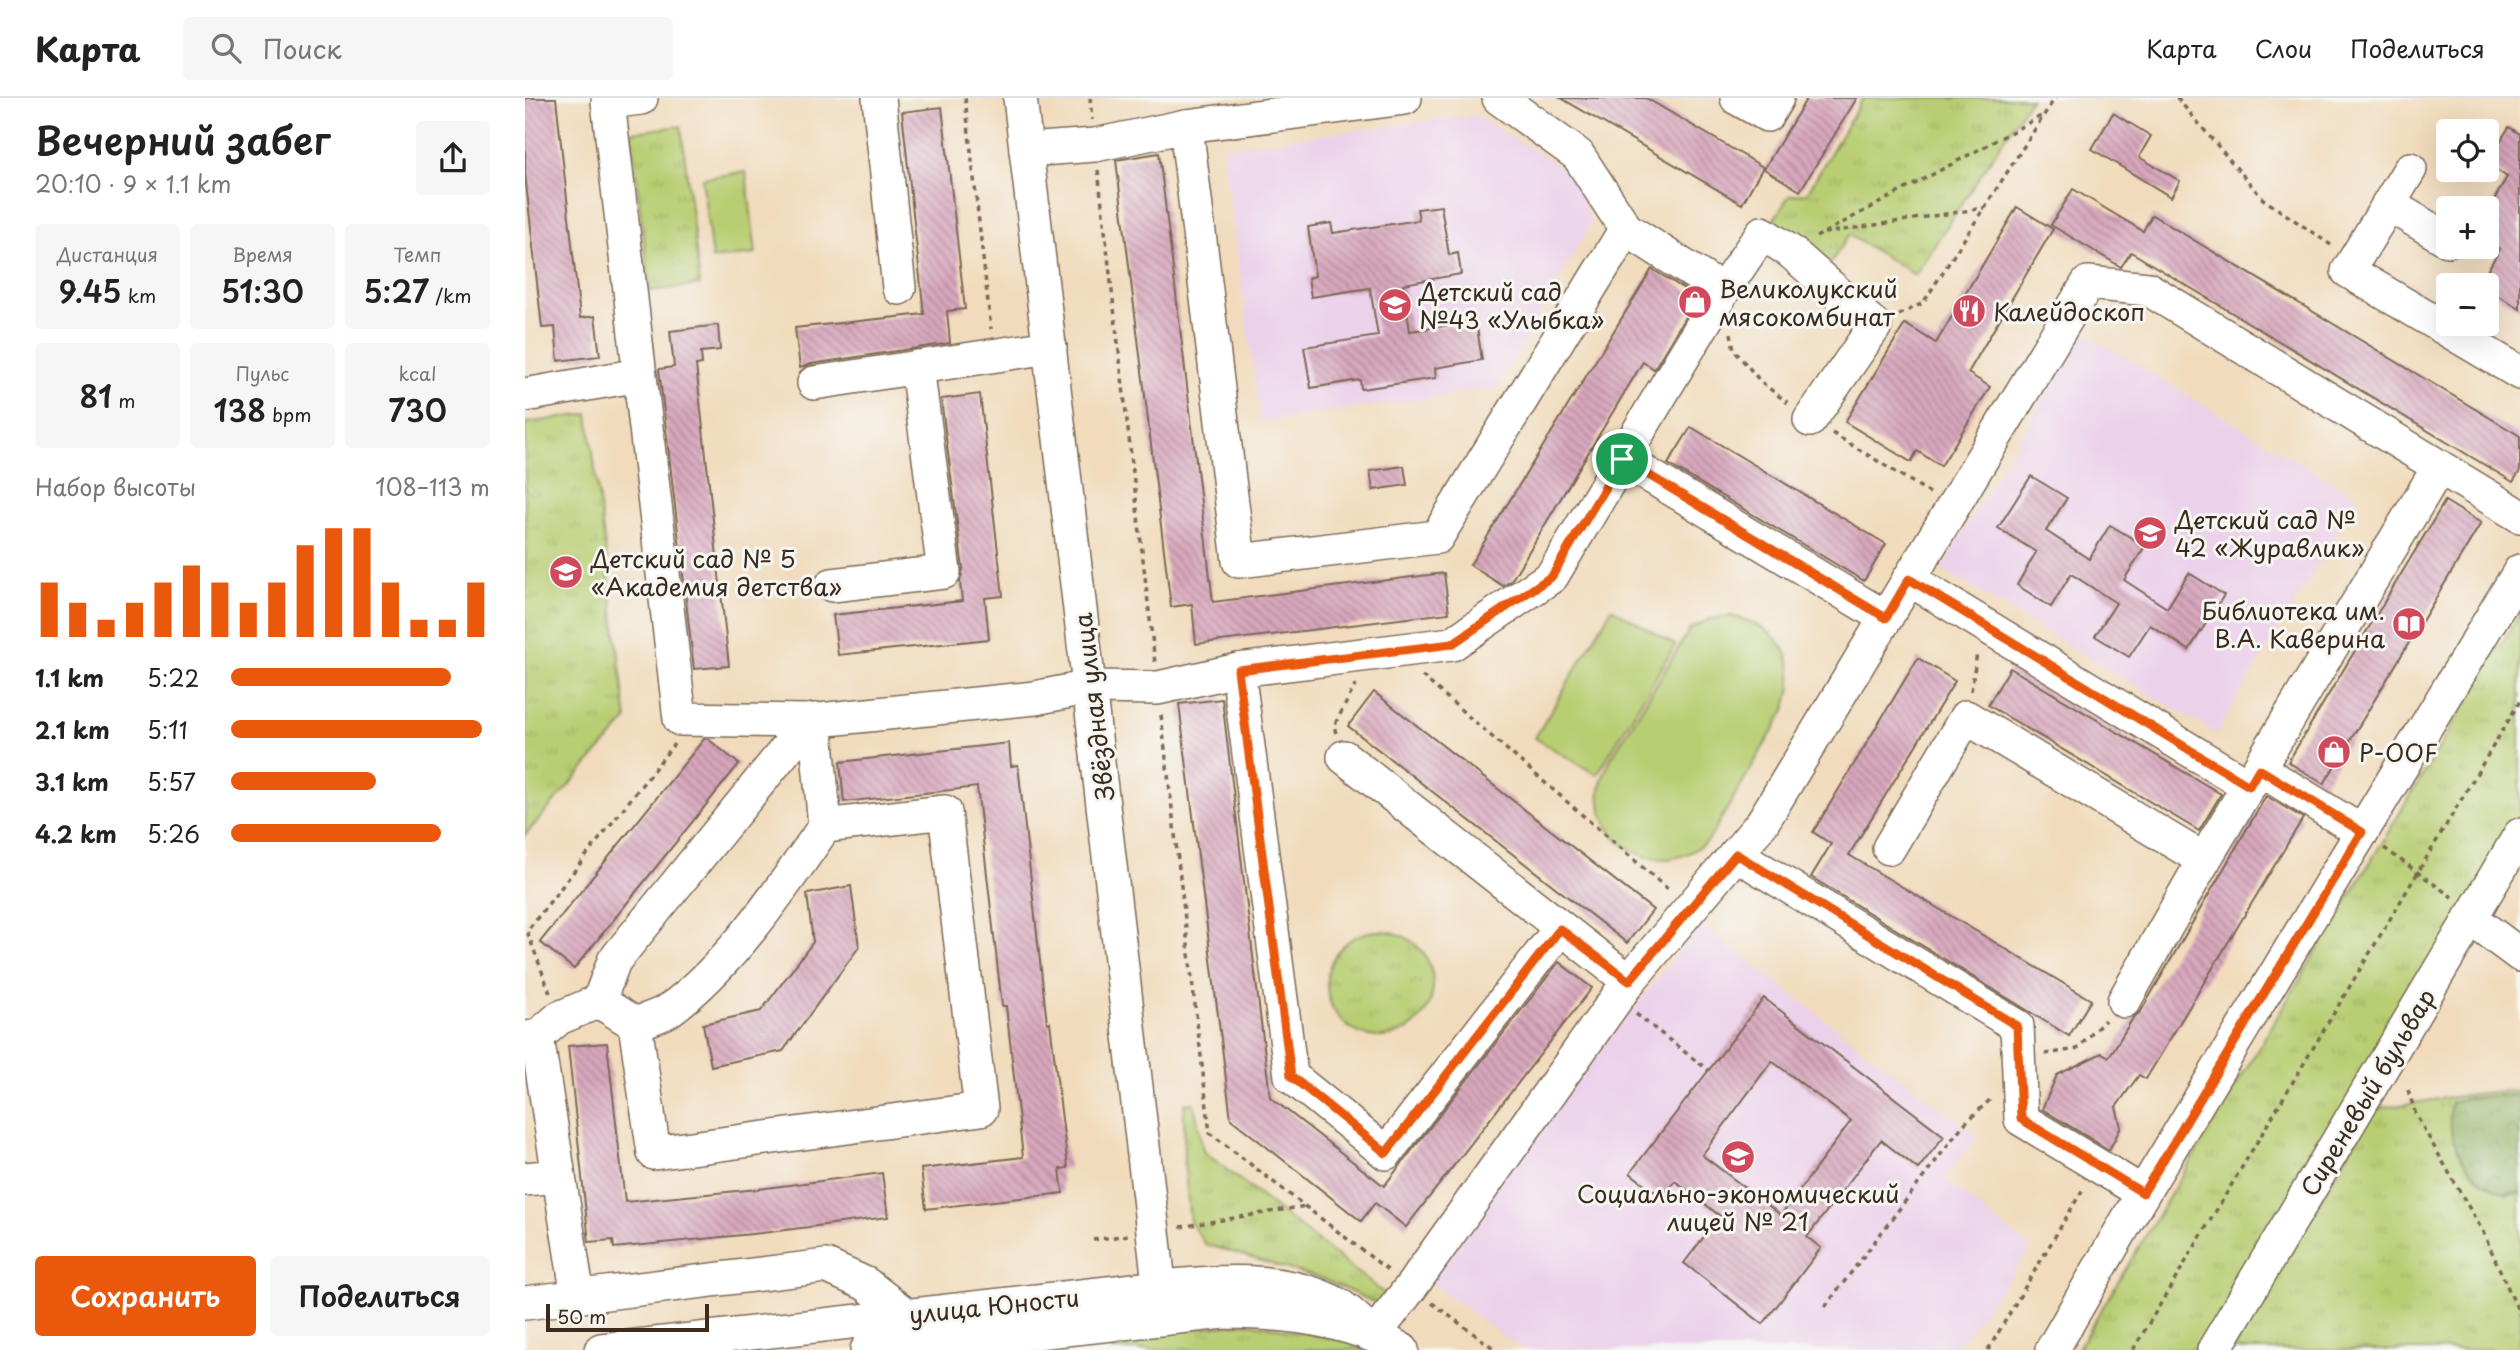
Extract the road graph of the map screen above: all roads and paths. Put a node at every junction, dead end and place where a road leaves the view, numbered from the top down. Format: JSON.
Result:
{"nodes":[{"id":1,"x":641,"y":98,"type":"edge"},
{"id":2,"x":879,"y":98,"type":"edge"},
{"id":3,"x":965,"y":98,"type":"edge"},
{"id":4,"x":1020,"y":98,"type":"edge"},
{"id":5,"x":1090,"y":98,"type":"edge"},
{"id":6,"x":1405,"y":98,"type":"edge"},
{"id":7,"x":1499,"y":98,"type":"edge"},
{"id":8,"x":1737,"y":98,"type":"edge"},
{"id":9,"x":1777,"y":98,"type":"edge"},
{"id":10,"x":2055,"y":98,"type":"edge"},
{"id":11,"x":2177,"y":98,"type":"edge"},
{"id":12,"x":2045,"y":114,"type":"junction"},
{"id":13,"x":1187,"y":126,"type":"junction"},
{"id":14,"x":1095,"y":145,"type":"junction"},
{"id":15,"x":1026,"y":150,"type":"junction"},
{"id":16,"x":2410,"y":169,"type":"dead end"},
{"id":17,"x":2388,"y":204,"type":"junction"},
{"id":18,"x":1984,"y":208,"type":"junction"},
{"id":19,"x":1626,"y":229,"type":"junction"},
{"id":20,"x":2436,"y":233,"type":"edge"},
{"id":21,"x":1821,"y":234,"type":"junction"},
{"id":22,"x":1791,"y":252,"type":"junction"},
{"id":23,"x":2353,"y":260,"type":"junction"},
{"id":24,"x":899,"y":288,"type":"dead end"},
{"id":25,"x":1723,"y":291,"type":"junction"},
{"id":26,"x":1875,"y":326,"type":"junction"},
{"id":27,"x":1049,"y":347,"type":"junction"},
{"id":28,"x":995,"y":355,"type":"junction"},
{"id":29,"x":917,"y":367,"type":"junction"},
{"id":30,"x":2520,"y":373,"type":"edge"},
{"id":31,"x":639,"y":375,"type":"junction"},
{"id":32,"x":814,"y":383,"type":"dead end"},
{"id":33,"x":525,"y":396,"type":"edge"},
{"id":34,"x":1810,"y":420,"type":"dead end"},
{"id":35,"x":1622,"y":459,"type":"junction"},
{"id":36,"x":2439,"y":467,"type":"junction"},
{"id":37,"x":2520,"y":516,"type":"edge"},
{"id":38,"x":2520,"y":570,"type":"edge"},
{"id":39,"x":1909,"y":579,"type":"junction"},
{"id":40,"x":832,"y":585,"type":"dead end"},
{"id":41,"x":1886,"y":618,"type":"junction"},
{"id":42,"x":1982,"y":623,"type":"junction"},
{"id":43,"x":1382,"y":652,"type":"junction"},
{"id":44,"x":1238,"y":670,"type":"junction"},
{"id":45,"x":1090,"y":687,"type":"junction"},
{"id":46,"x":1158,"y":688,"type":"junction"},
{"id":47,"x":2520,"y":701,"type":"edge"},
{"id":48,"x":1966,"y":717,"type":"junction"},
{"id":49,"x":680,"y":719,"type":"junction"},
{"id":50,"x":812,"y":721,"type":"junction"},
{"id":51,"x":1344,"y":757,"type":"joint"},
{"id":52,"x":2254,"y":777,"type":"junction"},
{"id":53,"x":825,"y":826,"type":"junction"},
{"id":54,"x":2362,"y":832,"type":"junction"},
{"id":55,"x":2520,"y":835,"type":"edge"},
{"id":56,"x":1889,"y":848,"type":"dead end"},
{"id":57,"x":1736,"y":854,"type":"junction"},
{"id":58,"x":2204,"y":860,"type":"junction"},
{"id":59,"x":2416,"y":872,"type":"junction"},
{"id":60,"x":1690,"y":908,"type":"junction"},
{"id":61,"x":2472,"y":915,"type":"junction"},
{"id":62,"x":1560,"y":929,"type":"junction"},
{"id":63,"x":2520,"y":955,"type":"edge"},
{"id":64,"x":1622,"y":989,"type":"junction"},
{"id":65,"x":599,"y":1001,"type":"junction"},
{"id":66,"x":2124,"y":1001,"type":"joint"},
{"id":67,"x":635,"y":1024,"type":"junction"},
{"id":68,"x":540,"y":1031,"type":"edge"},
{"id":69,"x":2019,"y":1066,"type":"junction"},
{"id":70,"x":1708,"y":1070,"type":"dead end"},
{"id":71,"x":2408,"y":1090,"type":"dead end"},
{"id":72,"x":2097,"y":1165,"type":"junction"},
{"id":73,"x":558,"y":1175,"type":"junction"},
{"id":74,"x":525,"y":1179,"type":"edge"},
{"id":75,"x":2143,"y":1193,"type":"junction"},
{"id":76,"x":1306,"y":1206,"type":"junction"},
{"id":77,"x":1168,"y":1229,"type":"dead end"},
{"id":78,"x":1121,"y":1236,"type":"dead end"},
{"id":79,"x":1093,"y":1240,"type":"dead end"},
{"id":80,"x":1411,"y":1287,"type":"junction"},
{"id":81,"x":577,"y":1297,"type":"junction"},
{"id":82,"x":1162,"y":1302,"type":"junction"},
{"id":83,"x":525,"y":1303,"type":"edge"},
{"id":84,"x":1825,"y":1307,"type":"dead end"},
{"id":85,"x":906,"y":1315,"type":"junction"},
{"id":86,"x":2520,"y":1315,"type":"edge"},
{"id":87,"x":1387,"y":1344,"type":"edge"},
{"id":88,"x":920,"y":1347,"type":"edge"},
{"id":89,"x":601,"y":1350,"type":"edge"},
{"id":90,"x":867,"y":1350,"type":"edge"},
{"id":91,"x":1496,"y":1350,"type":"edge"},
{"id":92,"x":1989,"y":1350,"type":"edge"},
{"id":93,"x":2052,"y":1350,"type":"edge"},
{"id":94,"x":2133,"y":1350,"type":"edge"},
{"id":95,"x":2214,"y":1350,"type":"edge"}],
"edges":[{"from":1,"to":31,"type":"street"},
{"from":2,"to":24,"type":"street"},
{"from":3,"to":28,"type":"path"},
{"from":4,"to":15,"type":"street","name":"Звёздная улица"},
{"from":5,"to":14,"type":"path"},
{"from":6,"to":13,"type":"street"},
{"from":7,"to":19,"type":"street"},
{"from":8,"to":9,"type":"street"},
{"from":10,"to":12,"type":"path"},
{"from":11,"to":23,"type":"path"},
{"from":12,"to":18,"type":"path"},
{"from":12,"to":21,"type":"path"},
{"from":13,"to":14,"type":"street"},
{"from":13,"to":19,"type":"street"},
{"from":14,"to":15,"type":"street"},
{"from":14,"to":46,"type":"path"},
{"from":15,"to":27,"type":"street","name":"Звёздная улица"},
{"from":16,"to":17,"type":"street"},
{"from":17,"to":20,"type":"street"},
{"from":17,"to":23,"type":"street"},
{"from":18,"to":21,"type":"path"},
{"from":18,"to":26,"type":"path"},
{"from":19,"to":25,"type":"street"},
{"from":21,"to":22,"type":"path"},
{"from":22,"to":25,"type":"street"},
{"from":22,"to":26,"type":"street"},
{"from":23,"to":30,"type":"street"},
{"from":25,"to":35,"type":"street"},
{"from":26,"to":34,"type":"street"},
{"from":27,"to":28,"type":"street"},
{"from":27,"to":45,"type":"street","name":"Звёздная улица"},
{"from":28,"to":29,"type":"street"},
{"from":29,"to":32,"type":"street"},
{"from":29,"to":40,"type":"street"},
{"from":31,"to":33,"type":"street"},
{"from":31,"to":49,"type":"street"},
{"from":35,"to":41,"type":"street"},
{"from":35,"to":43,"type":"street"},
{"from":36,"to":37,"type":"street"},
{"from":36,"to":39,"type":"street"},
{"from":36,"to":52,"type":"street"},
{"from":38,"to":54,"type":"street"},
{"from":39,"to":41,"type":"street"},
{"from":39,"to":42,"type":"street"},
{"from":41,"to":57,"type":"street"},
{"from":42,"to":48,"type":"path"},
{"from":42,"to":52,"type":"street"},
{"from":43,"to":44,"type":"street"},
{"from":43,"to":51,"type":"path"},
{"from":43,"to":60,"type":"path"},
{"from":44,"to":46,"type":"street"},
{"from":44,"to":62,"type":"street"},
{"from":45,"to":46,"type":"street"},
{"from":45,"to":50,"type":"street"},
{"from":45,"to":82,"type":"street","name":"Звёздная улица"},
{"from":46,"to":76,"type":"path"},
{"from":47,"to":59,"type":"path"},
{"from":48,"to":56,"type":"street"},
{"from":48,"to":58,"type":"street"},
{"from":49,"to":50,"type":"street"},
{"from":49,"to":68,"type":"path"},
{"from":50,"to":53,"type":"street"},
{"from":50,"to":65,"type":"street"},
{"from":51,"to":62,"type":"street"},
{"from":52,"to":54,"type":"street"},
{"from":52,"to":58,"type":"street"},
{"from":53,"to":67,"type":"street"},
{"from":53,"to":67,"type":"street"},
{"from":54,"to":59,"type":"path"},
{"from":54,"to":75,"type":"street"},
{"from":55,"to":61,"type":"street","name":"Сиреневый бульвар"},
{"from":57,"to":60,"type":"street"},
{"from":57,"to":69,"type":"street"},
{"from":58,"to":66,"type":"street"},
{"from":59,"to":61,"type":"path"},
{"from":59,"to":94,"type":"path"},
{"from":60,"to":64,"type":"street"},
{"from":61,"to":63,"type":"street"},
{"from":61,"to":95,"type":"street","name":"Сиреневый бульвар"},
{"from":62,"to":64,"type":"street"},
{"from":64,"to":70,"type":"path"},
{"from":64,"to":80,"type":"street"},
{"from":65,"to":67,"type":"street"},
{"from":65,"to":68,"type":"street"},
{"from":66,"to":69,"type":"path"},
{"from":68,"to":73,"type":"street"},
{"from":69,"to":72,"type":"street"},
{"from":69,"to":84,"type":"path"},
{"from":71,"to":86,"type":"path"},
{"from":72,"to":75,"type":"street"},
{"from":72,"to":92,"type":"path"},
{"from":73,"to":74,"type":"street"},
{"from":73,"to":81,"type":"street"},
{"from":75,"to":93,"type":"street"},
{"from":76,"to":77,"type":"path"},
{"from":76,"to":80,"type":"path"},
{"from":78,"to":79,"type":"path"},
{"from":80,"to":87,"type":"street"},
{"from":80,"to":91,"type":"path"},
{"from":81,"to":83,"type":"street"},
{"from":81,"to":85,"type":"street"},
{"from":82,"to":85,"type":"street","name":"улица Юности"},
{"from":82,"to":87,"type":"street","name":"улица Юности"},
{"from":82,"to":88,"type":"street","name":"улица Юности"},
{"from":85,"to":89,"type":"street","name":"улица Юности"},
{"from":88,"to":90,"type":"street","name":"улица Юности"}]}
